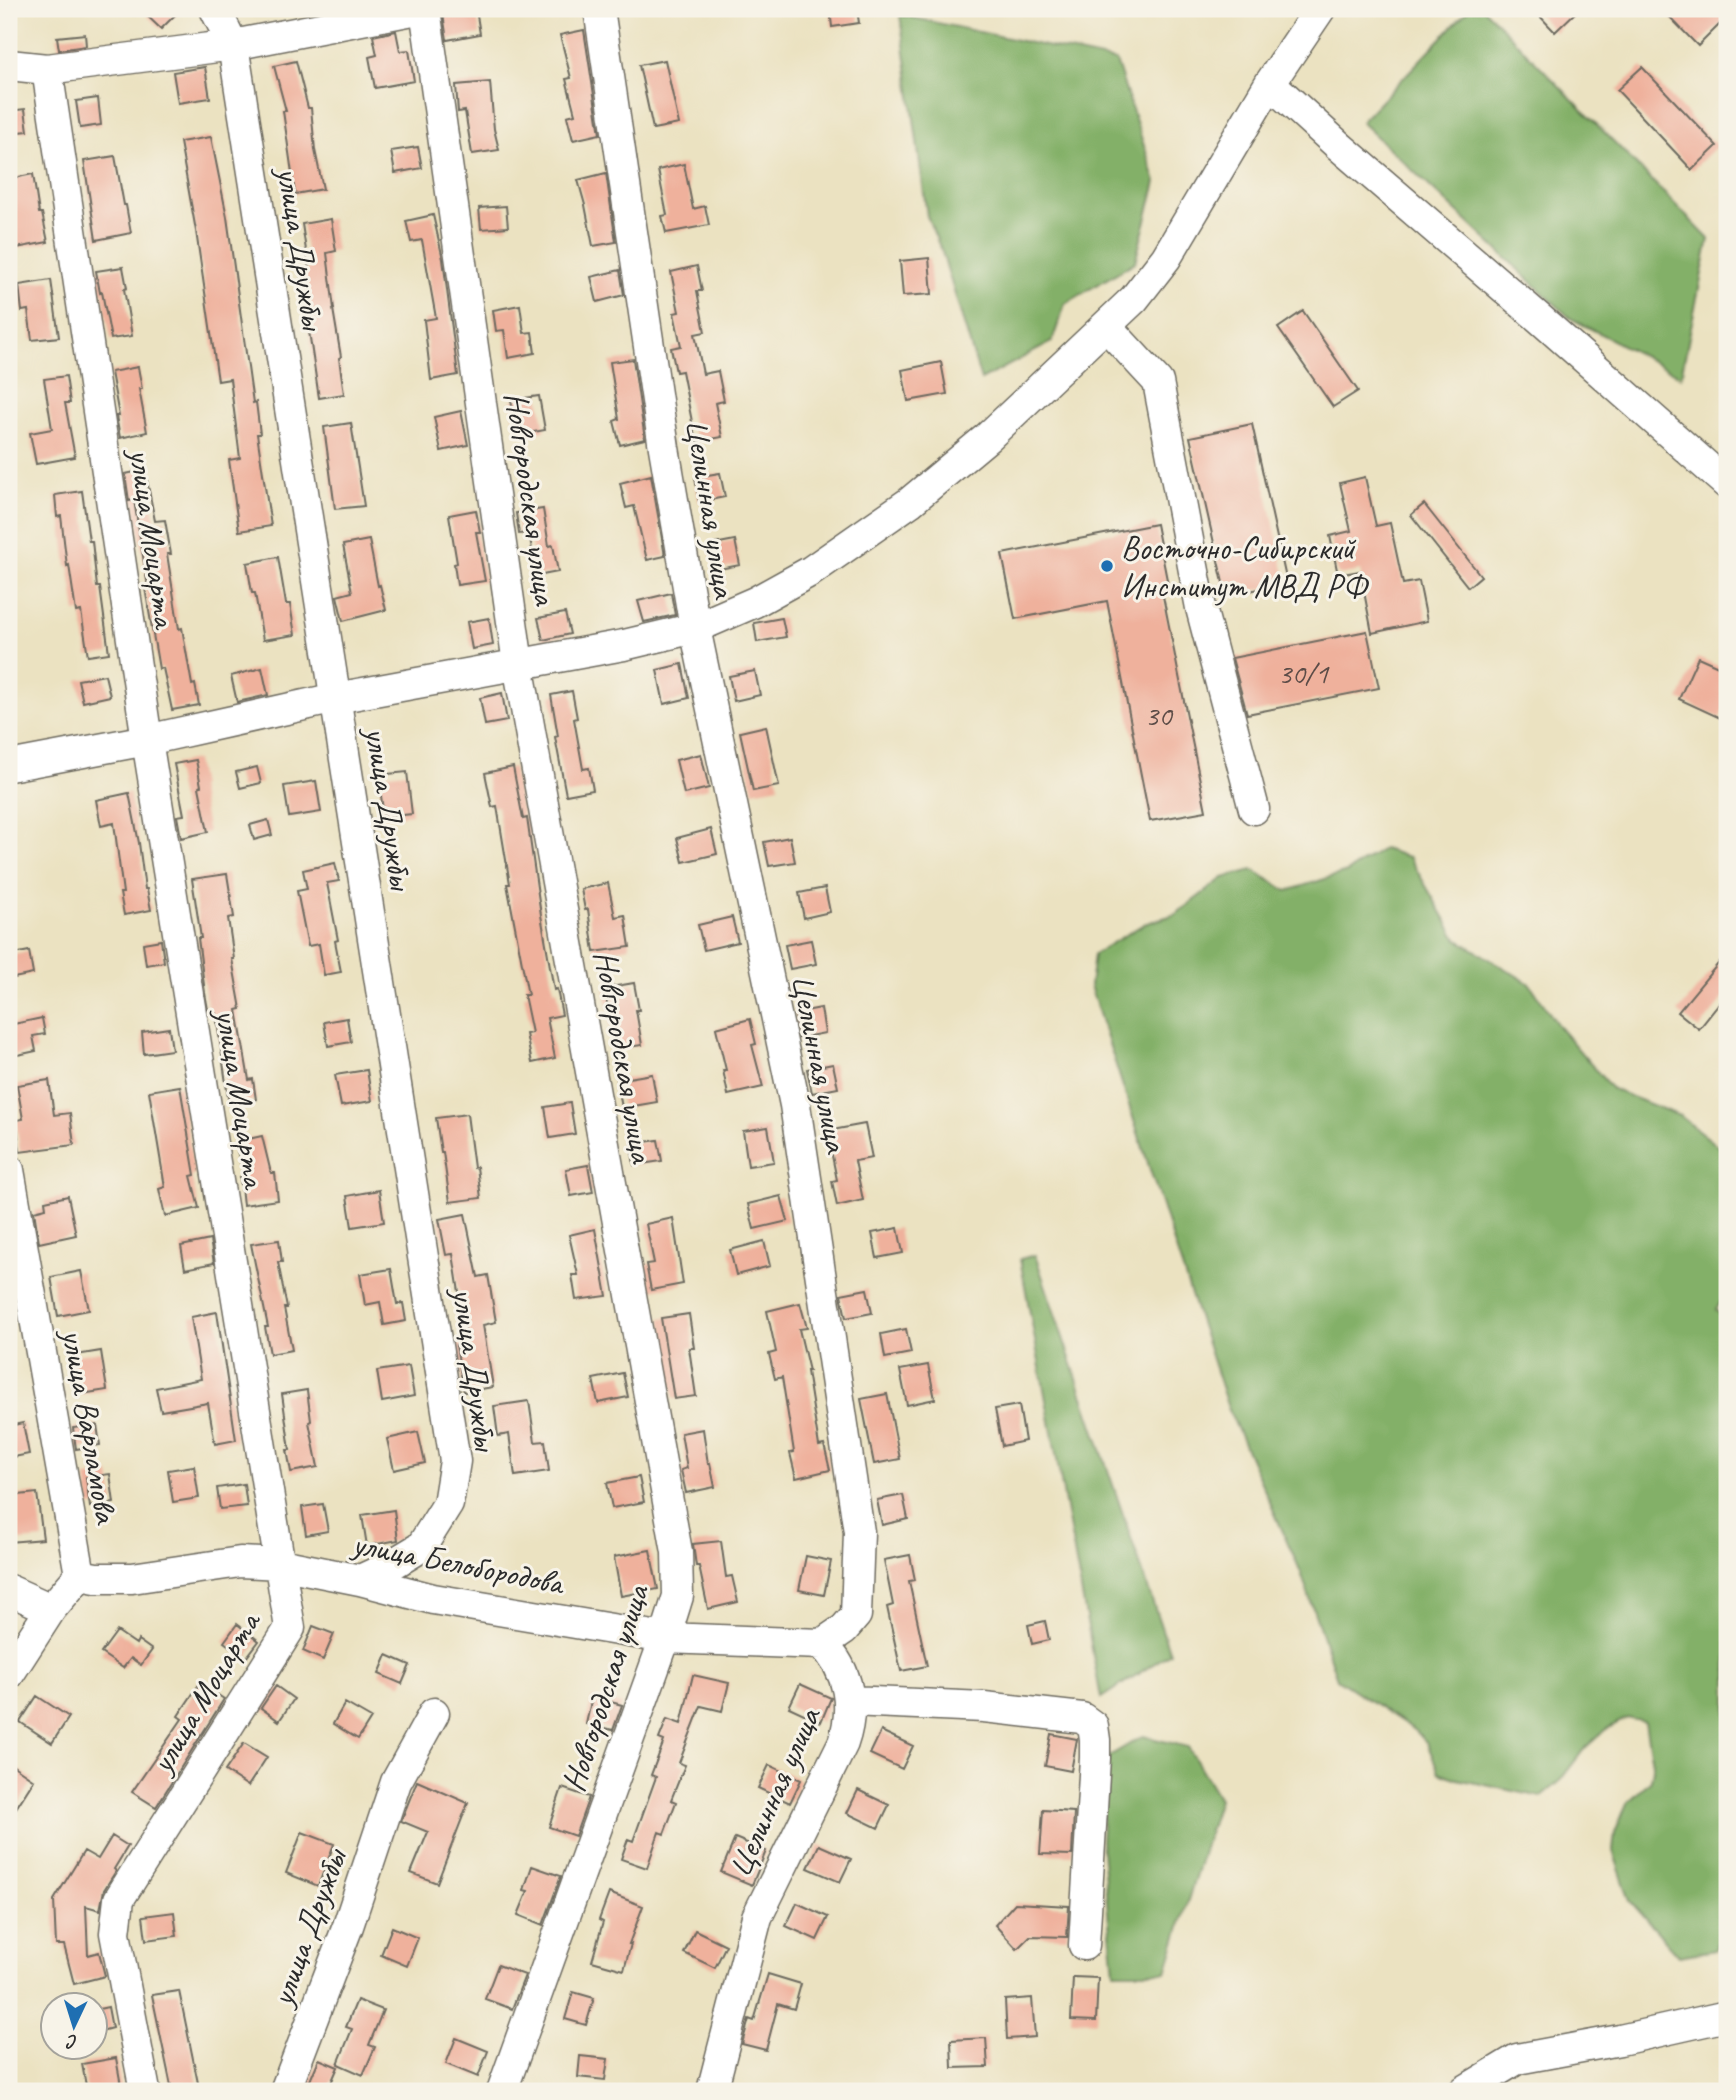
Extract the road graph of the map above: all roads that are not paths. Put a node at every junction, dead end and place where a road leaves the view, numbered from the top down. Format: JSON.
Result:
{"nodes":[{"id":1,"x":215,"y":9,"type":"edge"},
{"id":2,"x":418,"y":9,"type":"edge"},
{"id":3,"x":425,"y":9,"type":"edge"},
{"id":4,"x":599,"y":9,"type":"edge"},
{"id":5,"x":1320,"y":9,"type":"edge"},
{"id":6,"x":233,"y":45,"type":"junction"},
{"id":7,"x":9,"y":65,"type":"edge"},
{"id":8,"x":47,"y":69,"type":"junction"},
{"id":9,"x":1270,"y":83,"type":"junction"},
{"id":10,"x":1106,"y":326,"type":"junction"},
{"id":11,"x":1727,"y":484,"type":"edge"},
{"id":12,"x":695,"y":628,"type":"junction"},
{"id":13,"x":518,"y":664,"type":"junction"},
{"id":14,"x":335,"y":698,"type":"junction"},
{"id":15,"x":146,"y":740,"type":"junction"},
{"id":16,"x":9,"y":766,"type":"edge"},
{"id":17,"x":1254,"y":808,"type":"dead end"},
{"id":18,"x":9,"y":1170,"type":"edge"},
{"id":19,"x":280,"y":1564,"type":"junction"},
{"id":20,"x":80,"y":1574,"type":"junction"},
{"id":21,"x":360,"y":1580,"type":"junction"},
{"id":22,"x":9,"y":1590,"type":"edge"},
{"id":23,"x":51,"y":1609,"type":"junction"},
{"id":24,"x":665,"y":1638,"type":"junction"},
{"id":25,"x":822,"y":1644,"type":"junction"},
{"id":26,"x":9,"y":1674,"type":"edge"},
{"id":27,"x":850,"y":1701,"type":"junction"},
{"id":28,"x":434,"y":1713,"type":"dead end"},
{"id":29,"x":1084,"y":1945,"type":"dead end"},
{"id":30,"x":1727,"y":2016,"type":"edge"},
{"id":31,"x":145,"y":2091,"type":"edge"},
{"id":32,"x":285,"y":2091,"type":"edge"},
{"id":33,"x":502,"y":2091,"type":"edge"},
{"id":34,"x":712,"y":2091,"type":"edge"},
{"id":35,"x":1464,"y":2091,"type":"edge"}],
"edges":[{"from":1,"to":6,"type":"street","name":"улица Дружбы"},
{"from":2,"to":6,"type":"street"},
{"from":3,"to":13,"type":"street","name":"Новгородская улица"},
{"from":4,"to":12,"type":"street","name":"Целинная улица"},
{"from":5,"to":9,"type":"street"},
{"from":6,"to":8,"type":"street"},
{"from":6,"to":14,"type":"street","name":"улица Дружбы"},
{"from":7,"to":8,"type":"street"},
{"from":8,"to":15,"type":"street","name":"улица Моцарта"},
{"from":9,"to":10,"type":"street"},
{"from":9,"to":11,"type":"street"},
{"from":10,"to":12,"type":"street"},
{"from":10,"to":17,"type":"street"},
{"from":12,"to":13,"type":"street"},
{"from":12,"to":25,"type":"street","name":"Целинная улица"},
{"from":13,"to":14,"type":"street"},
{"from":13,"to":24,"type":"street","name":"Новгородская улица"},
{"from":14,"to":15,"type":"street"},
{"from":14,"to":21,"type":"street","name":"улица Дружбы"},
{"from":15,"to":16,"type":"street"},
{"from":15,"to":19,"type":"street","name":"улица Моцарта"},
{"from":18,"to":20,"type":"street","name":"улица Варламова"},
{"from":19,"to":20,"type":"street","name":"улица Белобородова"},
{"from":19,"to":21,"type":"street","name":"улица Белобородова"},
{"from":19,"to":31,"type":"street","name":"улица Моцарта"},
{"from":20,"to":23,"type":"street"},
{"from":21,"to":24,"type":"street","name":"улица Белобородова"},
{"from":22,"to":23,"type":"street"},
{"from":23,"to":26,"type":"street"},
{"from":24,"to":25,"type":"street","name":"улица Белобородова"},
{"from":24,"to":33,"type":"street","name":"Новгородская улица"},
{"from":25,"to":27,"type":"street","name":"Целинная улица"},
{"from":27,"to":29,"type":"street"},
{"from":27,"to":34,"type":"street","name":"Целинная улица"},
{"from":28,"to":32,"type":"street","name":"улица Дружбы"},
{"from":30,"to":35,"type":"street"}]}
